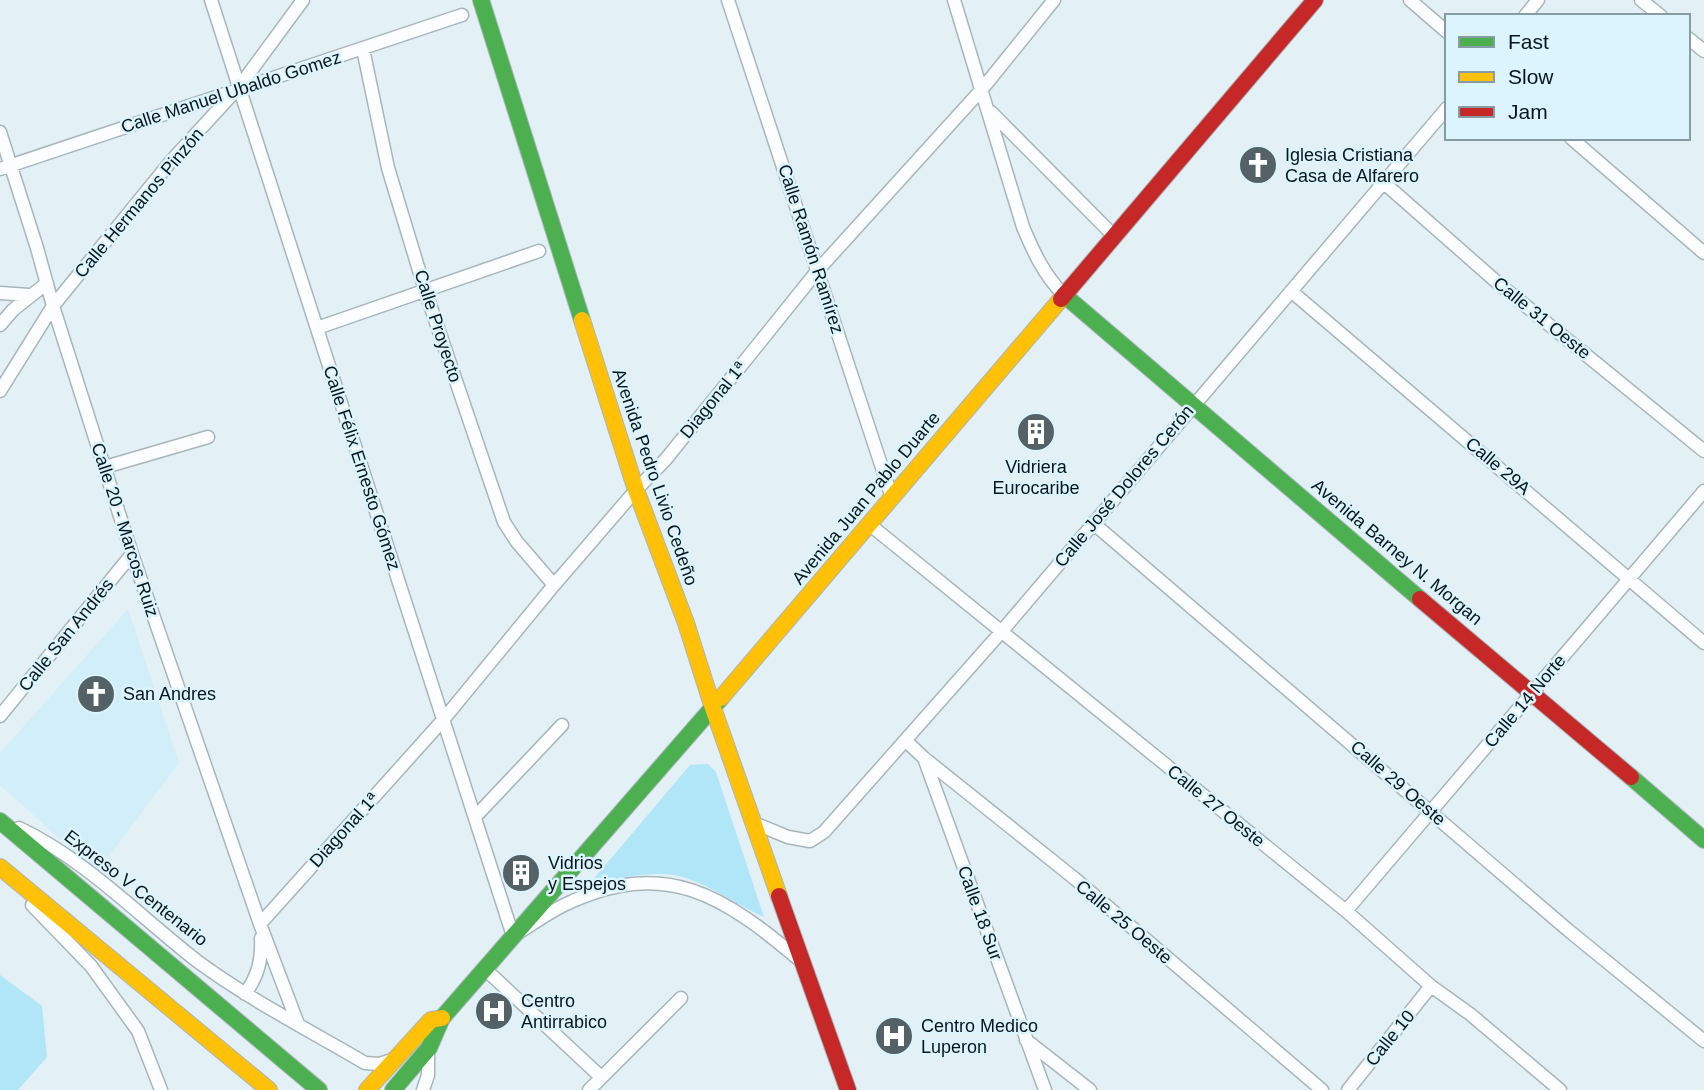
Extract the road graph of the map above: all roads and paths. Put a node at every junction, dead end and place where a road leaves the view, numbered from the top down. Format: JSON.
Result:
{"nodes":[{"id":1,"x":211,"y":0,"type":"edge"},
{"id":2,"x":303,"y":0,"type":"edge"},
{"id":3,"x":481,"y":0,"type":"edge"},
{"id":4,"x":728,"y":0,"type":"edge"},
{"id":5,"x":954,"y":0,"type":"edge"},
{"id":6,"x":1054,"y":0,"type":"edge"},
{"id":7,"x":1315,"y":0,"type":"edge"},
{"id":8,"x":1410,"y":0,"type":"edge"},
{"id":9,"x":1538,"y":0,"type":"edge"},
{"id":10,"x":1642,"y":0,"type":"edge"},
{"id":11,"x":1527,"y":14,"type":"edge"},
{"id":12,"x":1659,"y":14,"type":"edge"},
{"id":13,"x":462,"y":15,"type":"dead end"},
{"id":14,"x":1445,"y":30,"type":"edge"},
{"id":15,"x":1690,"y":40,"type":"edge"},
{"id":16,"x":363,"y":49,"type":"junction"},
{"id":17,"x":1704,"y":51,"type":"edge"},
{"id":18,"x":239,"y":87,"type":"junction"},
{"id":19,"x":982,"y":88,"type":"junction"},
{"id":20,"x":1445,"y":110,"type":"edge"},
{"id":21,"x":989,"y":111,"type":"junction"},
{"id":22,"x":0,"y":132,"type":"edge"},
{"id":23,"x":1573,"y":140,"type":"edge"},
{"id":24,"x":5,"y":167,"type":"edge"},
{"id":25,"x":1383,"y":182,"type":"junction"},
{"id":26,"x":1114,"y":236,"type":"junction"},
{"id":27,"x":539,"y":251,"type":"dead end"},
{"id":28,"x":1704,"y":253,"type":"edge"},
{"id":29,"x":818,"y":270,"type":"junction"},
{"id":30,"x":47,"y":283,"type":"junction"},
{"id":31,"x":425,"y":290,"type":"junction"},
{"id":32,"x":1291,"y":290,"type":"junction"},
{"id":33,"x":0,"y":293,"type":"edge"},
{"id":34,"x":29,"y":295,"type":"junction"},
{"id":35,"x":1064,"y":295,"type":"junction"},
{"id":36,"x":52,"y":306,"type":"junction"},
{"id":37,"x":0,"y":325,"type":"edge"},
{"id":38,"x":317,"y":328,"type":"junction"},
{"id":39,"x":0,"y":391,"type":"edge"},
{"id":40,"x":1194,"y":405,"type":"junction"},
{"id":41,"x":208,"y":438,"type":"dead end"},
{"id":42,"x":1704,"y":451,"type":"edge"},
{"id":43,"x":104,"y":467,"type":"junction"},
{"id":44,"x":636,"y":490,"type":"junction"},
{"id":45,"x":1704,"y":491,"type":"edge"},
{"id":46,"x":891,"y":498,"type":"junction"},
{"id":47,"x":1093,"y":523,"type":"junction"},
{"id":48,"x":869,"y":524,"type":"junction"},
{"id":49,"x":132,"y":554,"type":"junction"},
{"id":50,"x":1629,"y":579,"type":"junction"},
{"id":51,"x":554,"y":585,"type":"junction"},
{"id":52,"x":1002,"y":631,"type":"junction"},
{"id":53,"x":1704,"y":643,"type":"edge"},
{"id":54,"x":1532,"y":693,"type":"junction"},
{"id":55,"x":713,"y":708,"type":"junction"},
{"id":56,"x":0,"y":716,"type":"edge"},
{"id":57,"x":443,"y":720,"type":"junction"},
{"id":58,"x":562,"y":725,"type":"dead end"},
{"id":59,"x":906,"y":741,"type":"junction"},
{"id":60,"x":924,"y":758,"type":"junction"},
{"id":61,"x":1432,"y":811,"type":"junction"},
{"id":62,"x":475,"y":817,"type":"junction"},
{"id":63,"x":0,"y":820,"type":"edge"},
{"id":64,"x":754,"y":823,"type":"junction"},
{"id":65,"x":1704,"y":840,"type":"edge"},
{"id":66,"x":0,"y":869,"type":"edge"},
{"id":67,"x":1346,"y":911,"type":"junction"},
{"id":68,"x":260,"y":924,"type":"junction"},
{"id":69,"x":513,"y":936,"type":"junction"},
{"id":70,"x":803,"y":964,"type":"junction"},
{"id":71,"x":485,"y":970,"type":"junction"},
{"id":72,"x":1431,"y":986,"type":"junction"},
{"id":73,"x":245,"y":993,"type":"junction"},
{"id":74,"x":681,"y":998,"type":"dead end"},
{"id":75,"x":442,"y":1018,"type":"junction"},
{"id":76,"x":298,"y":1024,"type":"junction"},
{"id":77,"x":1026,"y":1040,"type":"junction"},
{"id":78,"x":1704,"y":1041,"type":"edge"},
{"id":79,"x":428,"y":1050,"type":"junction"},
{"id":80,"x":392,"y":1060,"type":"junction"},
{"id":81,"x":601,"y":1077,"type":"junction"},
{"id":82,"x":161,"y":1090,"type":"edge"},
{"id":83,"x":269,"y":1090,"type":"edge"},
{"id":84,"x":319,"y":1090,"type":"edge"},
{"id":85,"x":368,"y":1090,"type":"edge"},
{"id":86,"x":393,"y":1090,"type":"edge"},
{"id":87,"x":423,"y":1090,"type":"edge"},
{"id":88,"x":589,"y":1090,"type":"edge"},
{"id":89,"x":848,"y":1090,"type":"edge"},
{"id":90,"x":1045,"y":1090,"type":"edge"},
{"id":91,"x":1090,"y":1090,"type":"edge"},
{"id":92,"x":1322,"y":1090,"type":"edge"},
{"id":93,"x":1348,"y":1090,"type":"edge"},
{"id":94,"x":1560,"y":1090,"type":"edge"}],
"edges":[{"from":1,"to":18,"type":"street","name":"Calle Félix Ernesto Gómez"},
{"from":2,"to":18,"type":"street","name":"Calle Hermanos Pinzón"},
{"from":3,"to":44,"type":"main road","name":"Avenida Pedro Livio Cedeño"},
{"from":4,"to":29,"type":"street","name":"Calle Ramón Ramírez"},
{"from":5,"to":19,"type":"street"},
{"from":6,"to":19,"type":"street","name":"Diagonal 1ª"},
{"from":7,"to":26,"type":"main road","name":"Avenida Juan Pablo Duarte"},
{"from":8,"to":14,"type":"street"},
{"from":9,"to":11,"type":"street"},
{"from":10,"to":12,"type":"street"},
{"from":13,"to":16,"type":"street","name":"Calle Manuel Ubaldo Gomez"},
{"from":15,"to":17,"type":"street"},
{"from":16,"to":18,"type":"street","name":"Calle Manuel Ubaldo Gomez"},
{"from":16,"to":31,"type":"street","name":"Calle Proyecto"},
{"from":18,"to":24,"type":"street","name":"Calle Manuel Ubaldo Gomez"},
{"from":18,"to":36,"type":"street","name":"Calle Hermanos Pinzón"},
{"from":18,"to":38,"type":"street","name":"Calle Félix Ernesto Gómez"},
{"from":19,"to":21,"type":"street"},
{"from":19,"to":29,"type":"street","name":"Diagonal 1ª"},
{"from":20,"to":25,"type":"street","name":"Calle José Dolores Cerón"},
{"from":21,"to":26,"type":"street"},
{"from":21,"to":35,"type":"street"},
{"from":22,"to":24,"type":"street","name":"Calle 20 - Marcos Ruiz"},
{"from":23,"to":28,"type":"street"},
{"from":24,"to":30,"type":"street","name":"Calle 20 - Marcos Ruiz"},
{"from":25,"to":32,"type":"street","name":"Calle José Dolores Cerón"},
{"from":25,"to":42,"type":"street","name":"Calle 31 Oeste"},
{"from":26,"to":35,"type":"main road","name":"Avenida Juan Pablo Duarte"},
{"from":27,"to":31,"type":"street"},
{"from":29,"to":44,"type":"street","name":"Diagonal 1ª"},
{"from":29,"to":46,"type":"street","name":"Calle Ramón Ramírez"},
{"from":30,"to":34,"type":"street"},
{"from":30,"to":36,"type":"street","name":"Calle 20 - Marcos Ruiz"},
{"from":31,"to":38,"type":"street"},
{"from":31,"to":51,"type":"street","name":"Calle Proyecto"},
{"from":32,"to":40,"type":"street","name":"Calle José Dolores Cerón"},
{"from":32,"to":50,"type":"street","name":"Calle 29A"},
{"from":33,"to":34,"type":"street"},
{"from":34,"to":37,"type":"street"},
{"from":35,"to":40,"type":"main road","name":"Avenida Barney N. Morgan"},
{"from":35,"to":46,"type":"main road","name":"Avenida Juan Pablo Duarte"},
{"from":36,"to":39,"type":"street","name":"Calle Hermanos Pinzón"},
{"from":36,"to":43,"type":"street","name":"Calle 20 - Marcos Ruiz"},
{"from":38,"to":57,"type":"street","name":"Calle Félix Ernesto Gómez"},
{"from":40,"to":47,"type":"street","name":"Calle José Dolores Cerón"},
{"from":40,"to":54,"type":"main road","name":"Avenida Barney N. Morgan"},
{"from":41,"to":43,"type":"street"},
{"from":43,"to":49,"type":"street","name":"Calle 20 - Marcos Ruiz"},
{"from":44,"to":51,"type":"street","name":"Diagonal 1ª"},
{"from":44,"to":55,"type":"main road","name":"Avenida Pedro Livio Cedeño"},
{"from":45,"to":50,"type":"street","name":"Calle 14 Norte"},
{"from":46,"to":48,"type":"main road","name":"Avenida Juan Pablo Duarte"},
{"from":47,"to":52,"type":"street","name":"Calle José Dolores Cerón"},
{"from":47,"to":61,"type":"street","name":"Calle 29 Oeste"},
{"from":48,"to":52,"type":"street","name":"Calle 27 Oeste"},
{"from":48,"to":55,"type":"main road","name":"Avenida Juan Pablo Duarte"},
{"from":49,"to":56,"type":"street","name":"Calle San Andrés"},
{"from":49,"to":68,"type":"street","name":"Calle 20 - Marcos Ruiz"},
{"from":50,"to":53,"type":"street","name":"Calle 29A"},
{"from":50,"to":54,"type":"street","name":"Calle 14 Norte"},
{"from":51,"to":57,"type":"street","name":"Diagonal 1ª"},
{"from":52,"to":59,"type":"street","name":"Calle José Dolores Cerón"},
{"from":52,"to":67,"type":"street","name":"Calle 27 Oeste"},
{"from":54,"to":61,"type":"street","name":"Calle 14 Norte"},
{"from":54,"to":65,"type":"main road","name":"Avenida Barney N. Morgan"},
{"from":55,"to":64,"type":"main road","name":"Avenida Pedro Livio Cedeño"},
{"from":55,"to":69,"type":"main road","name":"Avenida Juan Pablo Duarte"},
{"from":57,"to":62,"type":"street","name":"Calle Félix Ernesto Gómez"},
{"from":57,"to":68,"type":"street","name":"Diagonal 1ª"},
{"from":58,"to":62,"type":"street"},
{"from":59,"to":60,"type":"street","name":"Calle 18 Sur"},
{"from":59,"to":64,"type":"street","name":"Calle José Dolores Cerón"},
{"from":60,"to":77,"type":"street","name":"Calle 18 Sur"},
{"from":60,"to":92,"type":"street","name":"Calle 25 Oeste"},
{"from":61,"to":67,"type":"street","name":"Calle 14 Norte"},
{"from":61,"to":78,"type":"street","name":"Calle 29 Oeste"},
{"from":62,"to":69,"type":"street","name":"Calle Félix Ernesto Gómez"},
{"from":63,"to":73,"type":"street","name":"Expreso V Centenario"},
{"from":63,"to":84,"type":"main road","name":"Expreso V Centenario"},
{"from":64,"to":70,"type":"main road","name":"Avenida Pedro Livio Cedeño"},
{"from":66,"to":82,"type":"street"},
{"from":66,"to":83,"type":"main road"},
{"from":67,"to":72,"type":"street","name":"Calle 27 Oeste"},
{"from":68,"to":73,"type":"street"},
{"from":68,"to":76,"type":"street","name":"Calle 20 - Marcos Ruiz"},
{"from":69,"to":70,"type":"street"},
{"from":69,"to":71,"type":"main road","name":"Avenida Juan Pablo Duarte"},
{"from":70,"to":89,"type":"main road","name":"Avenida Pedro Livio Cedeño"},
{"from":71,"to":75,"type":"main road","name":"Avenida Juan Pablo Duarte"},
{"from":71,"to":81,"type":"street"},
{"from":72,"to":93,"type":"street","name":"Calle 10"},
{"from":72,"to":94,"type":"street","name":"Calle 27 Oeste"},
{"from":73,"to":76,"type":"street","name":"Expreso V Centenario"},
{"from":74,"to":81,"type":"street"},
{"from":75,"to":79,"type":"main road","name":"Avenida Juan Pablo Duarte"},
{"from":75,"to":80,"type":"main road","name":"Avenida Juan Pablo Duarte"},
{"from":76,"to":80,"type":"street","name":"Expreso V Centenario"},
{"from":77,"to":90,"type":"street","name":"Calle 18 Sur"},
{"from":77,"to":91,"type":"street"},
{"from":79,"to":86,"type":"main road","name":"Avenida Juan Pablo Duarte"},
{"from":79,"to":87,"type":"street"},
{"from":80,"to":85,"type":"main road","name":"Avenida Juan Pablo Duarte"},
{"from":81,"to":88,"type":"street"}]}
